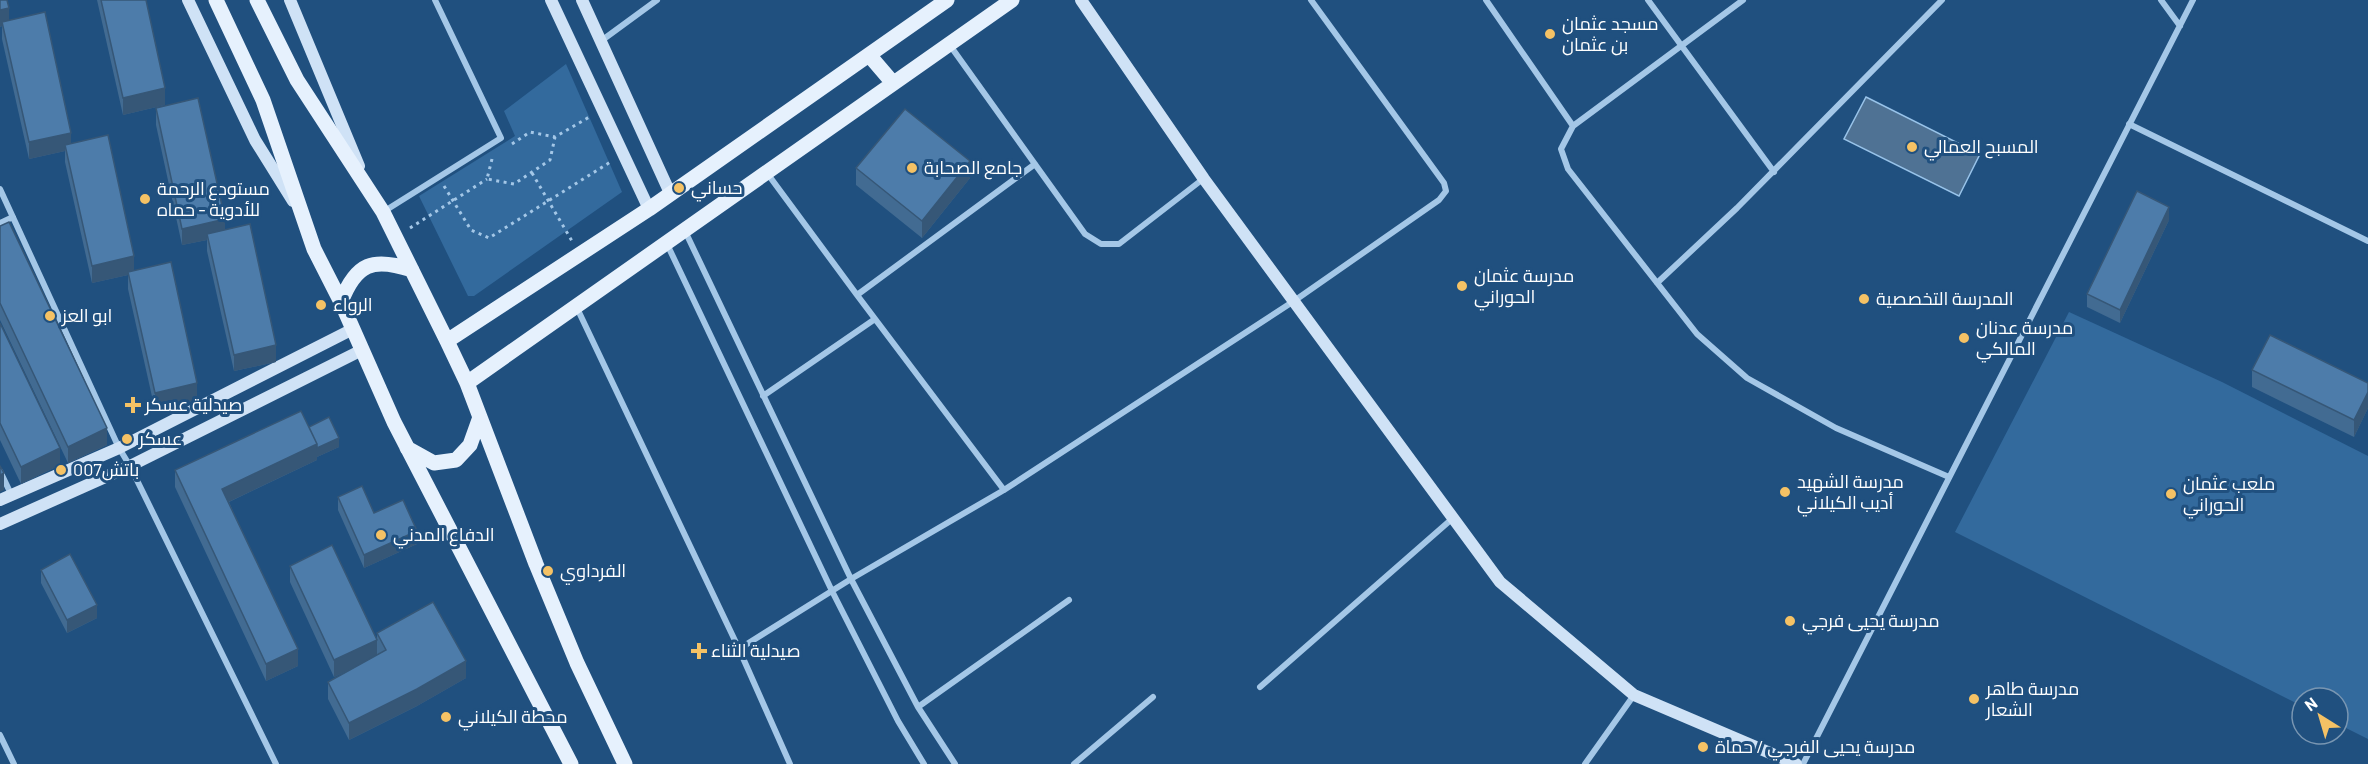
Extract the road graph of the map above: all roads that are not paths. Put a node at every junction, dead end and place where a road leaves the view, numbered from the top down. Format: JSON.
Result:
{"nodes":[{"id":1,"x":188,"y":0,"type":"edge"},
{"id":2,"x":216,"y":0,"type":"edge"},
{"id":3,"x":256,"y":0,"type":"edge"},
{"id":4,"x":290,"y":0,"type":"edge"},
{"id":5,"x":435,"y":0,"type":"edge"},
{"id":6,"x":551,"y":0,"type":"edge"},
{"id":7,"x":582,"y":0,"type":"edge"},
{"id":8,"x":657,"y":0,"type":"edge"},
{"id":9,"x":947,"y":0,"type":"edge"},
{"id":10,"x":1012,"y":0,"type":"edge"},
{"id":11,"x":1081,"y":0,"type":"edge"},
{"id":12,"x":1311,"y":0,"type":"edge"},
{"id":13,"x":1486,"y":0,"type":"edge"},
{"id":14,"x":1648,"y":0,"type":"edge"},
{"id":15,"x":1743,"y":0,"type":"edge"},
{"id":16,"x":1942,"y":0,"type":"edge"},
{"id":17,"x":2161,"y":0,"type":"edge"},
{"id":18,"x":2193,"y":0,"type":"edge"},
{"id":19,"x":2180,"y":26,"type":"junction"},
{"id":20,"x":601,"y":41,"type":"junction"},
{"id":21,"x":948,"y":44,"type":"junction"},
{"id":22,"x":1682,"y":47,"type":"junction"},
{"id":23,"x":869,"y":55,"type":"junction"},
{"id":24,"x":893,"y":83,"type":"junction"},
{"id":25,"x":2129,"y":124,"type":"junction"},
{"id":26,"x":1573,"y":126,"type":"junction"},
{"id":27,"x":1035,"y":164,"type":"junction"},
{"id":28,"x":767,"y":172,"type":"junction"},
{"id":29,"x":1774,"y":172,"type":"junction"},
{"id":30,"x":1204,"y":179,"type":"junction"},
{"id":31,"x":367,"y":187,"type":"junction"},
{"id":32,"x":0,"y":189,"type":"edge"},
{"id":33,"x":670,"y":194,"type":"junction"},
{"id":34,"x":649,"y":209,"type":"junction"},
{"id":35,"x":384,"y":212,"type":"junction"},
{"id":36,"x":13,"y":217,"type":"junction"},
{"id":37,"x":304,"y":217,"type":"junction"},
{"id":38,"x":0,"y":223,"type":"edge"},
{"id":39,"x":684,"y":231,"type":"junction"},
{"id":40,"x":2368,"y":241,"type":"edge"},
{"id":41,"x":666,"y":244,"type":"junction"},
{"id":42,"x":412,"y":270,"type":"junction"},
{"id":43,"x":1657,"y":283,"type":"junction"},
{"id":44,"x":857,"y":295,"type":"junction"},
{"id":45,"x":1294,"y":301,"type":"junction"},
{"id":46,"x":341,"y":302,"type":"junction"},
{"id":47,"x":577,"y":307,"type":"junction"},
{"id":48,"x":875,"y":319,"type":"junction"},
{"id":49,"x":352,"y":329,"type":"junction"},
{"id":50,"x":447,"y":341,"type":"junction"},
{"id":51,"x":362,"y":350,"type":"junction"},
{"id":52,"x":467,"y":383,"type":"junction"},
{"id":53,"x":763,"y":396,"type":"junction"},
{"id":54,"x":480,"y":417,"type":"junction"},
{"id":55,"x":118,"y":447,"type":"junction"},
{"id":56,"x":407,"y":448,"type":"junction"},
{"id":57,"x":130,"y":466,"type":"junction"},
{"id":58,"x":0,"y":471,"type":"edge"},
{"id":59,"x":1949,"y":477,"type":"junction"},
{"id":60,"x":1004,"y":490,"type":"junction"},
{"id":61,"x":5,"y":497,"type":"edge"},
{"id":62,"x":1453,"y":518,"type":"junction"},
{"id":63,"x":0,"y":524,"type":"edge"},
{"id":64,"x":851,"y":579,"type":"junction"},
{"id":65,"x":832,"y":591,"type":"junction"},
{"id":66,"x":1069,"y":600,"type":"dead end"},
{"id":67,"x":739,"y":649,"type":"junction"},
{"id":68,"x":1260,"y":687,"type":"dead end"},
{"id":69,"x":1634,"y":694,"type":"junction"},
{"id":70,"x":1153,"y":697,"type":"dead end"},
{"id":71,"x":918,"y":707,"type":"junction"},
{"id":72,"x":0,"y":735,"type":"edge"},
{"id":73,"x":14,"y":764,"type":"edge"},
{"id":74,"x":276,"y":764,"type":"edge"},
{"id":75,"x":571,"y":764,"type":"edge"},
{"id":76,"x":625,"y":764,"type":"edge"},
{"id":77,"x":790,"y":764,"type":"edge"},
{"id":78,"x":924,"y":764,"type":"edge"},
{"id":79,"x":955,"y":764,"type":"edge"},
{"id":80,"x":1074,"y":764,"type":"edge"},
{"id":81,"x":1585,"y":764,"type":"edge"},
{"id":82,"x":1797,"y":764,"type":"edge"},
{"id":83,"x":1803,"y":764,"type":"edge"}],
"edges":[{"from":1,"to":37,"type":"street"},
{"from":2,"to":37,"type":"main road"},
{"from":3,"to":31,"type":"main road"},
{"from":4,"to":31,"type":"street"},
{"from":5,"to":35,"type":"street"},
{"from":6,"to":34,"type":"street"},
{"from":7,"to":20,"type":"street"},
{"from":8,"to":20,"type":"street"},
{"from":9,"to":23,"type":"main road"},
{"from":10,"to":21,"type":"main road"},
{"from":11,"to":30,"type":"street"},
{"from":12,"to":45,"type":"street"},
{"from":13,"to":26,"type":"street"},
{"from":14,"to":22,"type":"street"},
{"from":15,"to":22,"type":"street"},
{"from":16,"to":29,"type":"street"},
{"from":17,"to":19,"type":"street"},
{"from":18,"to":19,"type":"street"},
{"from":19,"to":25,"type":"street"},
{"from":20,"to":33,"type":"street"},
{"from":21,"to":24,"type":"main road"},
{"from":21,"to":27,"type":"street"},
{"from":22,"to":26,"type":"street"},
{"from":22,"to":29,"type":"street"},
{"from":23,"to":24,"type":"main road"},
{"from":23,"to":33,"type":"main road"},
{"from":24,"to":28,"type":"main road"},
{"from":25,"to":40,"type":"street"},
{"from":25,"to":59,"type":"street"},
{"from":26,"to":43,"type":"street"},
{"from":27,"to":30,"type":"street"},
{"from":27,"to":44,"type":"street"},
{"from":28,"to":39,"type":"main road"},
{"from":28,"to":44,"type":"street"},
{"from":29,"to":43,"type":"street"},
{"from":30,"to":45,"type":"street"},
{"from":31,"to":35,"type":"main road"},
{"from":32,"to":36,"type":"street"},
{"from":33,"to":34,"type":"main road"},
{"from":34,"to":50,"type":"main road"},
{"from":35,"to":42,"type":"main road"},
{"from":36,"to":38,"type":"street"},
{"from":36,"to":55,"type":"street"},
{"from":37,"to":46,"type":"main road"},
{"from":39,"to":41,"type":"main road"},
{"from":39,"to":53,"type":"street"},
{"from":41,"to":47,"type":"main road"},
{"from":41,"to":65,"type":"street"},
{"from":42,"to":46,"type":"main road"},
{"from":42,"to":50,"type":"main road"},
{"from":43,"to":59,"type":"street"},
{"from":44,"to":48,"type":"street"},
{"from":45,"to":60,"type":"street"},
{"from":45,"to":62,"type":"street"},
{"from":46,"to":49,"type":"main road"},
{"from":47,"to":52,"type":"main road"},
{"from":47,"to":67,"type":"street"},
{"from":48,"to":53,"type":"street"},
{"from":48,"to":60,"type":"street"},
{"from":49,"to":51,"type":"main road"},
{"from":49,"to":55,"type":"street"},
{"from":50,"to":52,"type":"main road"},
{"from":51,"to":56,"type":"main road"},
{"from":51,"to":57,"type":"street"},
{"from":52,"to":54,"type":"main road"},
{"from":53,"to":64,"type":"street"},
{"from":54,"to":56,"type":"main road"},
{"from":54,"to":76,"type":"main road"},
{"from":55,"to":57,"type":"street"},
{"from":55,"to":61,"type":"street"},
{"from":56,"to":75,"type":"main road"},
{"from":57,"to":63,"type":"street"},
{"from":57,"to":74,"type":"street"},
{"from":58,"to":61,"type":"street"},
{"from":59,"to":83,"type":"street"},
{"from":60,"to":64,"type":"street"},
{"from":62,"to":68,"type":"street"},
{"from":62,"to":69,"type":"street"},
{"from":64,"to":65,"type":"street"},
{"from":64,"to":71,"type":"street"},
{"from":65,"to":67,"type":"street"},
{"from":65,"to":78,"type":"street"},
{"from":66,"to":71,"type":"street"},
{"from":67,"to":77,"type":"street"},
{"from":69,"to":81,"type":"street"},
{"from":69,"to":82,"type":"street"},
{"from":70,"to":80,"type":"street"},
{"from":71,"to":79,"type":"street"},
{"from":72,"to":73,"type":"street"}]}
